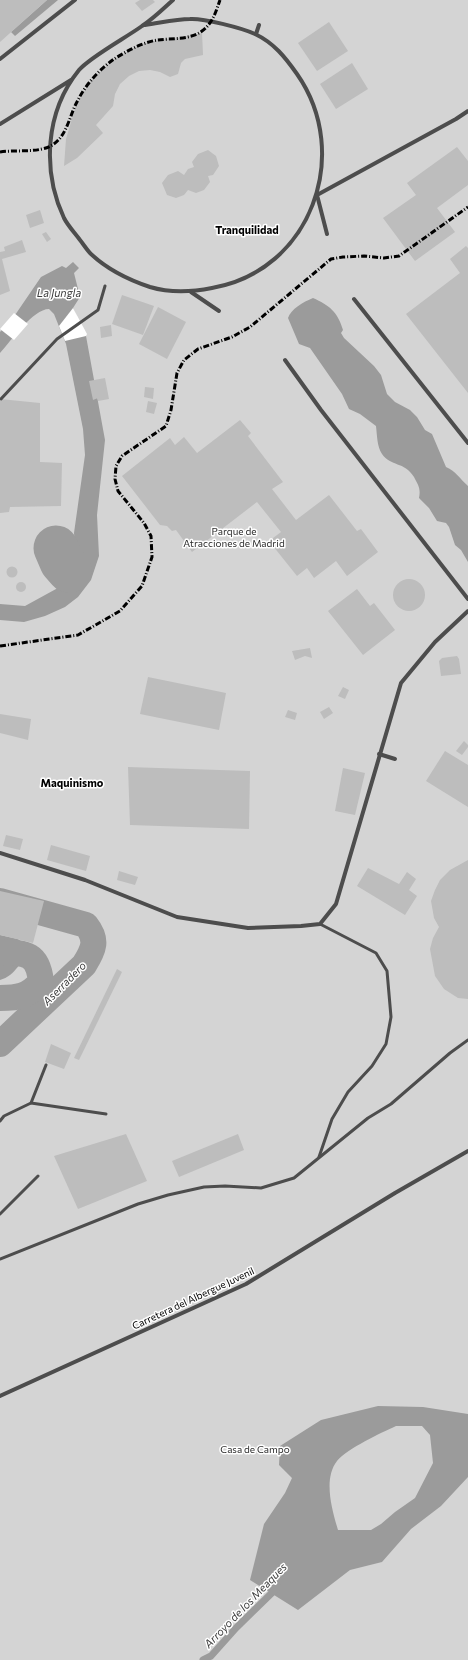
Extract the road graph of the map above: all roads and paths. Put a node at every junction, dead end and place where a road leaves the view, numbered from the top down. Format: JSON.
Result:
{"nodes":[{"id":1,"x":75,"y":0,"type":"edge"},
{"id":2,"x":173,"y":0,"type":"edge"},
{"id":3,"x":145,"y":25,"type":"junction"},
{"id":4,"x":259,"y":25,"type":"dead end"},
{"id":5,"x":256,"y":34,"type":"junction"},
{"id":6,"x":0,"y":59,"type":"edge"},
{"id":7,"x":72,"y":80,"type":"junction"},
{"id":8,"x":468,"y":110,"type":"edge"},
{"id":9,"x":0,"y":124,"type":"edge"},
{"id":10,"x":318,"y":195,"type":"junction"},
{"id":11,"x":327,"y":234,"type":"dead end"},
{"id":12,"x":105,"y":286,"type":"dead end"},
{"id":13,"x":191,"y":292,"type":"junction"},
{"id":14,"x":354,"y":299,"type":"dead end"},
{"id":15,"x":219,"y":310,"type":"dead end"},
{"id":16,"x":285,"y":360,"type":"dead end"},
{"id":17,"x":1,"y":399,"type":"edge"},
{"id":18,"x":468,"y":443,"type":"edge"},
{"id":19,"x":468,"y":599,"type":"edge"},
{"id":20,"x":468,"y":611,"type":"edge"},
{"id":21,"x":379,"y":754,"type":"junction"},
{"id":22,"x":395,"y":759,"type":"dead end"},
{"id":23,"x":0,"y":853,"type":"edge"},
{"id":24,"x":320,"y":924,"type":"junction"},
{"id":25,"x":468,"y":1040,"type":"edge"},
{"id":26,"x":46,"y":1065,"type":"dead end"},
{"id":27,"x":31,"y":1104,"type":"junction"},
{"id":28,"x":106,"y":1114,"type":"dead end"},
{"id":29,"x":0,"y":1121,"type":"edge"},
{"id":30,"x":468,"y":1152,"type":"edge"},
{"id":31,"x":318,"y":1159,"type":"junction"},
{"id":32,"x":38,"y":1176,"type":"dead end"},
{"id":33,"x":0,"y":1214,"type":"edge"},
{"id":34,"x":0,"y":1259,"type":"edge"},
{"id":35,"x":0,"y":1396,"type":"edge"}],
"edges":[{"from":1,"to":6,"type":"street"},
{"from":2,"to":3,"type":"street"},
{"from":3,"to":5,"type":"street"},
{"from":3,"to":7,"type":"street"},
{"from":4,"to":5,"type":"street"},
{"from":5,"to":10,"type":"street"},
{"from":7,"to":9,"type":"street"},
{"from":7,"to":13,"type":"street"},
{"from":8,"to":10,"type":"street"},
{"from":10,"to":11,"type":"street"},
{"from":10,"to":13,"type":"street"},
{"from":12,"to":17,"type":"lane"},
{"from":13,"to":15,"type":"street"},
{"from":14,"to":18,"type":"street"},
{"from":16,"to":19,"type":"street"},
{"from":20,"to":21,"type":"street"},
{"from":21,"to":22,"type":"street"},
{"from":21,"to":24,"type":"street"},
{"from":23,"to":24,"type":"street"},
{"from":24,"to":31,"type":"lane"},
{"from":25,"to":31,"type":"lane"},
{"from":26,"to":27,"type":"lane"},
{"from":27,"to":28,"type":"lane"},
{"from":27,"to":29,"type":"lane"},
{"from":30,"to":35,"type":"street","name":"Carretera del Albergue Juvenil"},
{"from":31,"to":34,"type":"lane"},
{"from":32,"to":33,"type":"lane"}]}
